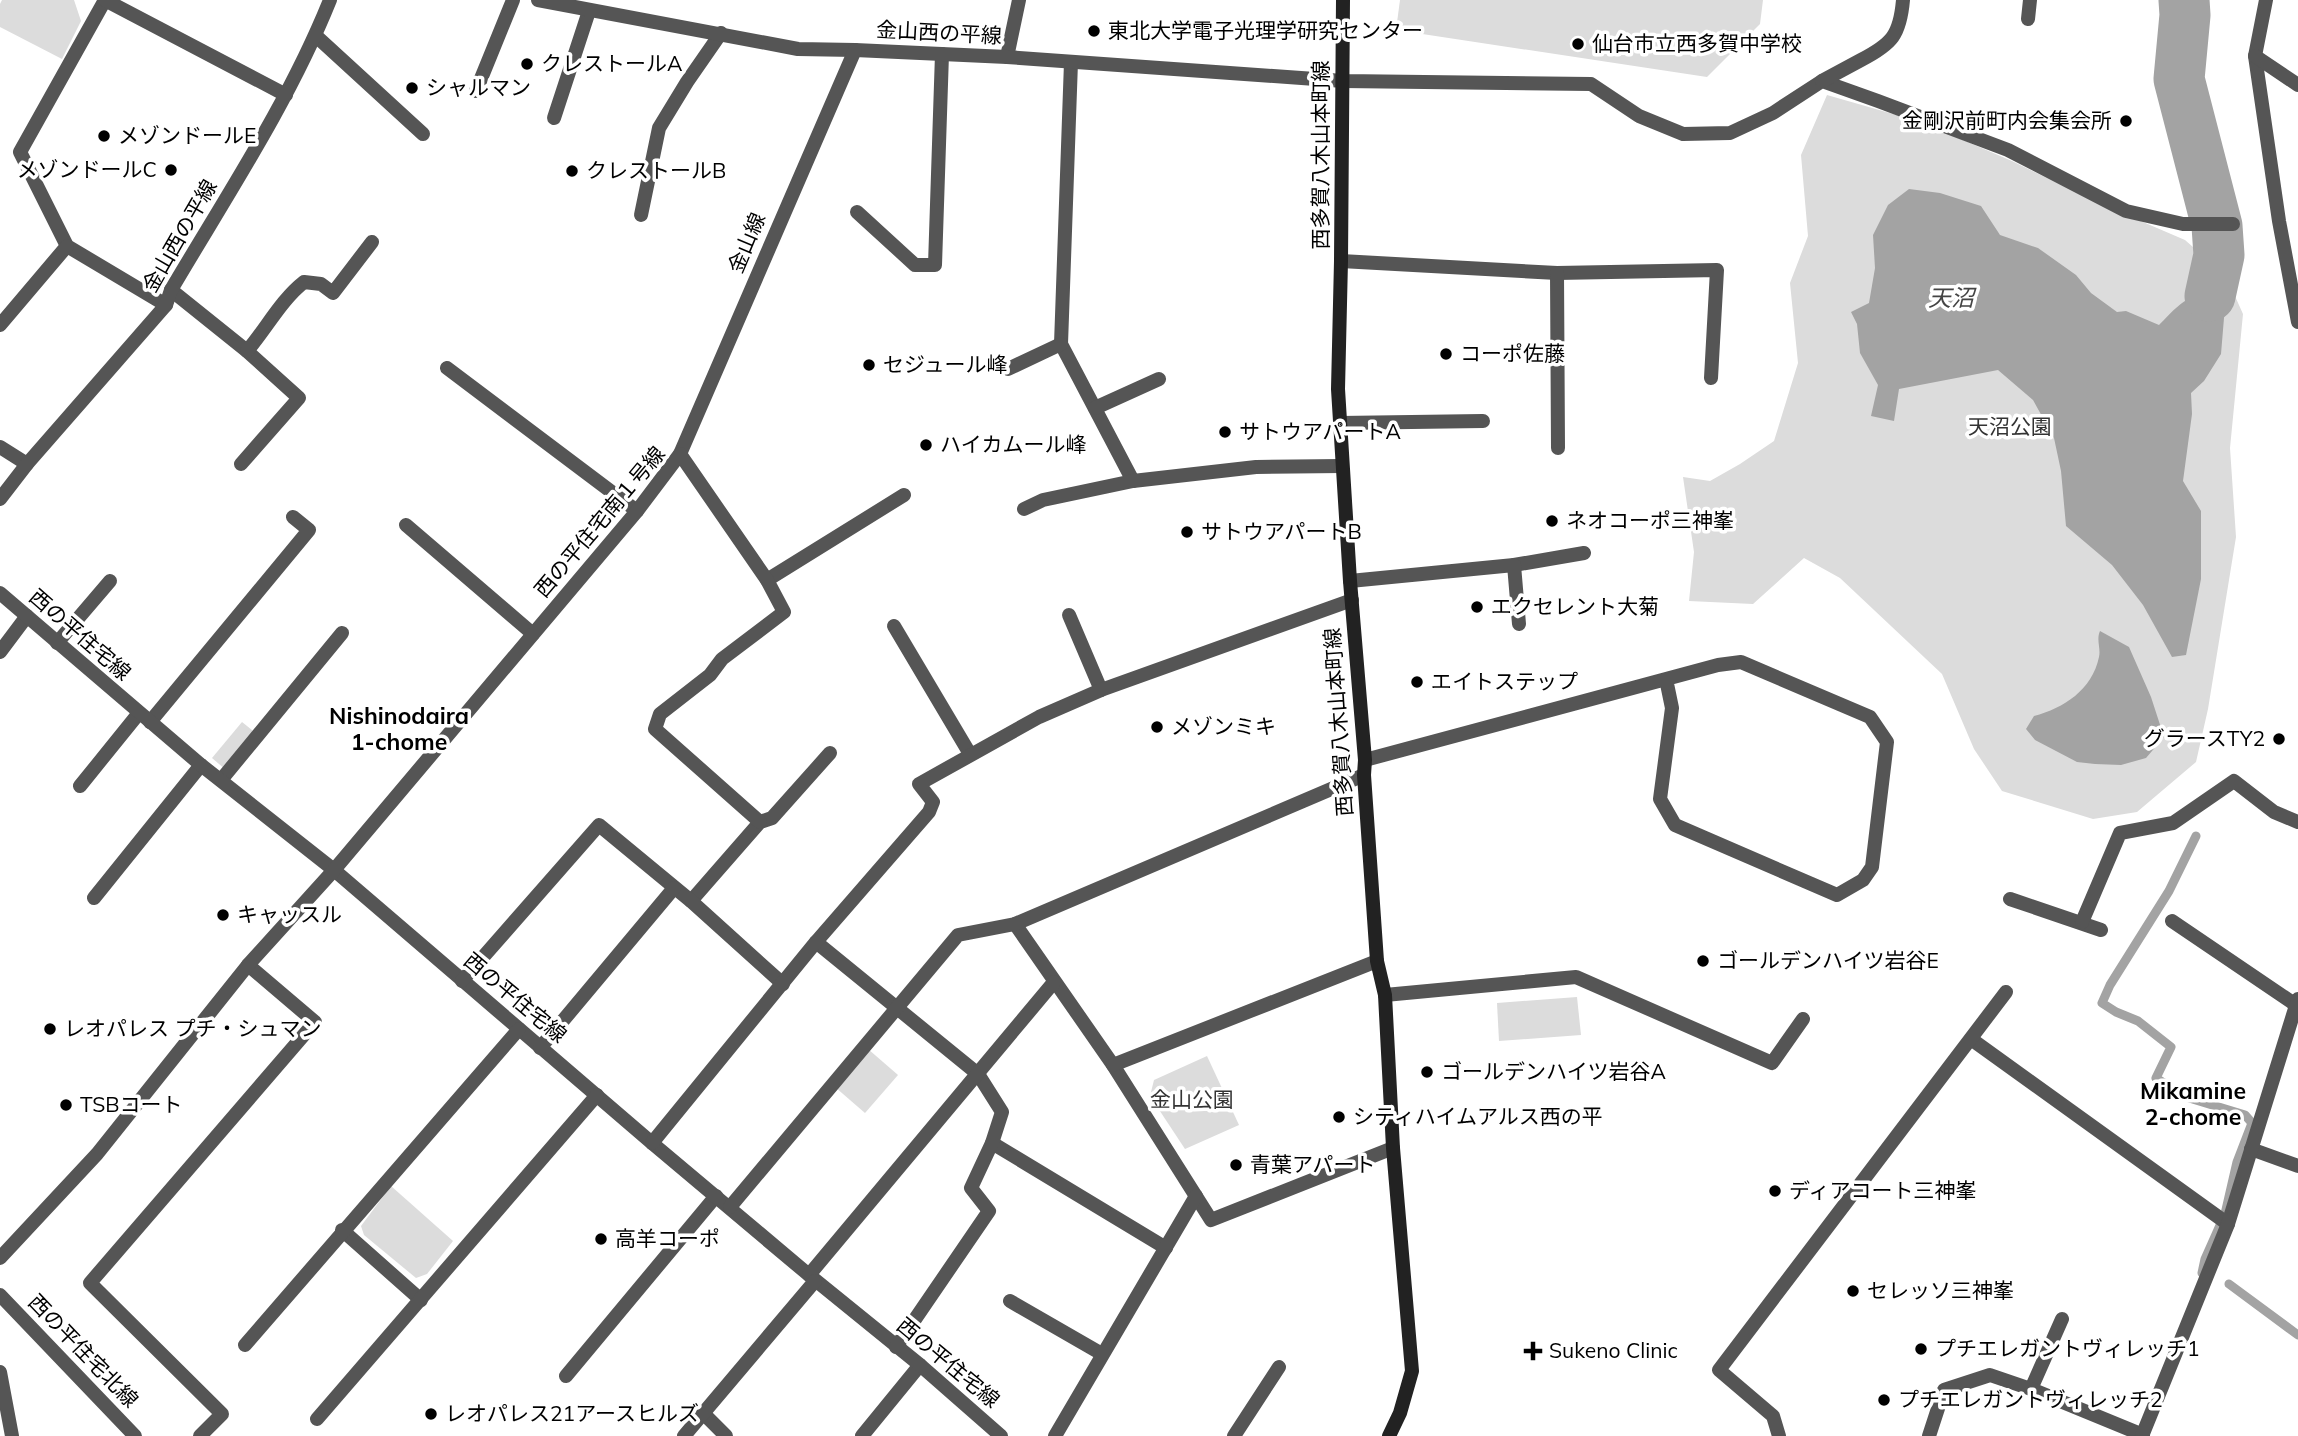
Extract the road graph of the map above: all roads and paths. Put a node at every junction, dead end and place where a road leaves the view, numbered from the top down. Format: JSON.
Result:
{"nodes":[{"id":1,"x":105,"y":0,"type":"edge"},
{"id":2,"x":330,"y":0,"type":"edge"},
{"id":3,"x":513,"y":0,"type":"edge"},
{"id":4,"x":538,"y":0,"type":"edge"},
{"id":5,"x":1019,"y":0,"type":"edge"},
{"id":6,"x":1343,"y":0,"type":"edge"},
{"id":7,"x":1903,"y":0,"type":"edge"},
{"id":8,"x":2030,"y":0,"type":"edge"},
{"id":9,"x":2266,"y":0,"type":"edge"},
{"id":10,"x":589,"y":11,"type":"junction"},
{"id":11,"x":2028,"y":19,"type":"dead end"},
{"id":12,"x":721,"y":33,"type":"junction"},
{"id":13,"x":316,"y":36,"type":"junction"},
{"id":14,"x":855,"y":50,"type":"junction"},
{"id":15,"x":942,"y":54,"type":"junction"},
{"id":16,"x":2255,"y":56,"type":"junction"},
{"id":17,"x":1007,"y":57,"type":"junction"},
{"id":18,"x":1071,"y":62,"type":"junction"},
{"id":19,"x":1343,"y":81,"type":"junction"},
{"id":20,"x":1822,"y":81,"type":"junction"},
{"id":21,"x":2298,"y":85,"type":"edge"},
{"id":22,"x":475,"y":91,"type":"dead end"},
{"id":23,"x":286,"y":95,"type":"junction"},
{"id":24,"x":554,"y":118,"type":"dead end"},
{"id":25,"x":423,"y":134,"type":"dead end"},
{"id":26,"x":857,"y":212,"type":"dead end"},
{"id":27,"x":641,"y":215,"type":"dead end"},
{"id":28,"x":2233,"y":224,"type":"dead end"},
{"id":29,"x":372,"y":242,"type":"dead end"},
{"id":30,"x":67,"y":246,"type":"junction"},
{"id":31,"x":1341,"y":261,"type":"junction"},
{"id":32,"x":1557,"y":272,"type":"junction"},
{"id":33,"x":172,"y":290,"type":"junction"},
{"id":34,"x":166,"y":305,"type":"junction"},
{"id":35,"x":2298,"y":322,"type":"edge"},
{"id":36,"x":0,"y":324,"type":"edge"},
{"id":37,"x":1061,"y":344,"type":"junction"},
{"id":38,"x":247,"y":351,"type":"junction"},
{"id":39,"x":447,"y":368,"type":"dead end"},
{"id":40,"x":1008,"y":369,"type":"dead end"},
{"id":41,"x":1711,"y":378,"type":"dead end"},
{"id":42,"x":1159,"y":379,"type":"dead end"},
{"id":43,"x":1095,"y":408,"type":"junction"},
{"id":44,"x":1483,"y":421,"type":"dead end"},
{"id":45,"x":1340,"y":423,"type":"junction"},
{"id":46,"x":0,"y":447,"type":"edge"},
{"id":47,"x":1558,"y":448,"type":"dead end"},
{"id":48,"x":680,"y":454,"type":"junction"},
{"id":49,"x":27,"y":464,"type":"junction"},
{"id":50,"x":241,"y":464,"type":"dead end"},
{"id":51,"x":1342,"y":466,"type":"junction"},
{"id":52,"x":1132,"y":481,"type":"junction"},
{"id":53,"x":904,"y":495,"type":"dead end"},
{"id":54,"x":0,"y":499,"type":"edge"},
{"id":55,"x":1024,"y":509,"type":"dead end"},
{"id":56,"x":637,"y":511,"type":"junction"},
{"id":57,"x":293,"y":517,"type":"dead end"},
{"id":58,"x":406,"y":525,"type":"dead end"},
{"id":59,"x":1584,"y":553,"type":"dead end"},
{"id":60,"x":1514,"y":565,"type":"junction"},
{"id":61,"x":767,"y":580,"type":"junction"},
{"id":62,"x":110,"y":581,"type":"dead end"},
{"id":63,"x":1350,"y":581,"type":"junction"},
{"id":64,"x":0,"y":593,"type":"edge"},
{"id":65,"x":1352,"y":600,"type":"junction"},
{"id":66,"x":1069,"y":615,"type":"dead end"},
{"id":67,"x":27,"y":616,"type":"junction"},
{"id":68,"x":1519,"y":624,"type":"dead end"},
{"id":69,"x":894,"y":626,"type":"dead end"},
{"id":70,"x":342,"y":633,"type":"dead end"},
{"id":71,"x":533,"y":634,"type":"junction"},
{"id":72,"x":57,"y":643,"type":"junction"},
{"id":73,"x":0,"y":652,"type":"edge"},
{"id":74,"x":1666,"y":679,"type":"junction"},
{"id":75,"x":1101,"y":690,"type":"junction"},
{"id":76,"x":145,"y":718,"type":"junction"},
{"id":77,"x":830,"y":753,"type":"dead end"},
{"id":78,"x":970,"y":754,"type":"junction"},
{"id":79,"x":201,"y":765,"type":"junction"},
{"id":80,"x":1364,"y":768,"type":"junction"},
{"id":81,"x":221,"y":780,"type":"junction"},
{"id":82,"x":80,"y":786,"type":"dead end"},
{"id":83,"x":760,"y":822,"type":"junction"},
{"id":84,"x":2298,"y":822,"type":"edge"},
{"id":85,"x":334,"y":870,"type":"junction"},
{"id":86,"x":674,"y":888,"type":"junction"},
{"id":87,"x":94,"y":898,"type":"dead end"},
{"id":88,"x":2011,"y":899,"type":"dead end"},
{"id":89,"x":691,"y":901,"type":"junction"},
{"id":90,"x":2172,"y":920,"type":"dead end"},
{"id":91,"x":2082,"y":922,"type":"junction"},
{"id":92,"x":1015,"y":924,"type":"junction"},
{"id":93,"x":2101,"y":930,"type":"dead end"},
{"id":94,"x":816,"y":942,"type":"junction"},
{"id":95,"x":1377,"y":961,"type":"junction"},
{"id":96,"x":248,"y":965,"type":"junction"},
{"id":97,"x":462,"y":981,"type":"junction"},
{"id":98,"x":1054,"y":982,"type":"junction"},
{"id":99,"x":783,"y":984,"type":"junction"},
{"id":100,"x":2006,"y":992,"type":"dead end"},
{"id":101,"x":1385,"y":995,"type":"junction"},
{"id":102,"x":2297,"y":1002,"type":"edge"},
{"id":103,"x":897,"y":1006,"type":"junction"},
{"id":104,"x":1803,"y":1019,"type":"dead end"},
{"id":105,"x":519,"y":1029,"type":"junction"},
{"id":106,"x":1971,"y":1039,"type":"junction"},
{"id":107,"x":540,"y":1048,"type":"junction"},
{"id":108,"x":1113,"y":1065,"type":"junction"},
{"id":109,"x":978,"y":1074,"type":"junction"},
{"id":110,"x":597,"y":1095,"type":"junction"},
{"id":111,"x":652,"y":1143,"type":"junction"},
{"id":112,"x":992,"y":1143,"type":"junction"},
{"id":113,"x":1393,"y":1148,"type":"junction"},
{"id":114,"x":2250,"y":1149,"type":"junction"},
{"id":115,"x":2298,"y":1166,"type":"edge"},
{"id":116,"x":716,"y":1196,"type":"junction"},
{"id":117,"x":1196,"y":1196,"type":"junction"},
{"id":118,"x":730,"y":1207,"type":"junction"},
{"id":119,"x":2228,"y":1224,"type":"junction"},
{"id":120,"x":342,"y":1230,"type":"junction"},
{"id":121,"x":1166,"y":1248,"type":"junction"},
{"id":122,"x":0,"y":1258,"type":"edge"},
{"id":123,"x":812,"y":1278,"type":"junction"},
{"id":124,"x":0,"y":1295,"type":"edge"},
{"id":125,"x":421,"y":1300,"type":"junction"},
{"id":126,"x":1010,"y":1301,"type":"dead end"},
{"id":127,"x":2062,"y":1319,"type":"dead end"},
{"id":128,"x":245,"y":1345,"type":"dead end"},
{"id":129,"x":896,"y":1347,"type":"junction"},
{"id":130,"x":1102,"y":1354,"type":"junction"},
{"id":131,"x":920,"y":1365,"type":"junction"},
{"id":132,"x":1279,"y":1367,"type":"dead end"},
{"id":133,"x":0,"y":1372,"type":"edge"},
{"id":134,"x":566,"y":1376,"type":"dead end"},
{"id":135,"x":2032,"y":1388,"type":"junction"},
{"id":136,"x":703,"y":1413,"type":"junction"},
{"id":137,"x":317,"y":1419,"type":"dead end"},
{"id":138,"x":998,"y":1435,"type":"edge"},
{"id":139,"x":2142,"y":1435,"type":"edge"},
{"id":140,"x":12,"y":1436,"type":"edge"},
{"id":141,"x":135,"y":1436,"type":"edge"},
{"id":142,"x":200,"y":1436,"type":"edge"},
{"id":143,"x":684,"y":1436,"type":"edge"},
{"id":144,"x":726,"y":1436,"type":"edge"},
{"id":145,"x":862,"y":1436,"type":"edge"},
{"id":146,"x":1055,"y":1436,"type":"edge"},
{"id":147,"x":1234,"y":1436,"type":"edge"},
{"id":148,"x":1389,"y":1436,"type":"edge"},
{"id":149,"x":1779,"y":1436,"type":"edge"},
{"id":150,"x":1929,"y":1436,"type":"edge"}],
"edges":[{"from":1,"to":23,"type":"street"},
{"from":1,"to":30,"type":"street"},
{"from":2,"to":13,"type":"street","name":"金山西の平線"},
{"from":3,"to":22,"type":"street"},
{"from":4,"to":10,"type":"street","name":"金山西の平線"},
{"from":5,"to":17,"type":"street"},
{"from":6,"to":19,"type":"street","name":"西多賀八木山本町線"},
{"from":7,"to":20,"type":"street","name":"金山西の平線"},
{"from":8,"to":11,"type":"street"},
{"from":9,"to":16,"type":"street"},
{"from":10,"to":12,"type":"street","name":"金山西の平線"},
{"from":10,"to":24,"type":"street"},
{"from":12,"to":14,"type":"street","name":"金山西の平線"},
{"from":12,"to":27,"type":"street"},
{"from":13,"to":23,"type":"street","name":"金山西の平線"},
{"from":13,"to":25,"type":"street"},
{"from":14,"to":15,"type":"street","name":"金山西の平線"},
{"from":14,"to":48,"type":"street","name":"金山線"},
{"from":15,"to":17,"type":"street","name":"金山西の平線"},
{"from":15,"to":26,"type":"street"},
{"from":16,"to":21,"type":"street"},
{"from":16,"to":35,"type":"street"},
{"from":17,"to":18,"type":"street","name":"金山西の平線"},
{"from":18,"to":19,"type":"street","name":"金山西の平線"},
{"from":18,"to":37,"type":"street"},
{"from":19,"to":20,"type":"street","name":"金山西の平線"},
{"from":19,"to":31,"type":"street","name":"西多賀八木山本町線"},
{"from":20,"to":28,"type":"street"},
{"from":23,"to":33,"type":"street","name":"金山西の平線"},
{"from":29,"to":38,"type":"street"},
{"from":30,"to":34,"type":"street"},
{"from":30,"to":36,"type":"street"},
{"from":31,"to":32,"type":"street"},
{"from":31,"to":45,"type":"street","name":"西多賀八木山本町線"},
{"from":32,"to":41,"type":"street"},
{"from":32,"to":47,"type":"street"},
{"from":33,"to":34,"type":"street","name":"金山西の平線"},
{"from":33,"to":38,"type":"street"},
{"from":34,"to":49,"type":"street","name":"金山西の平線"},
{"from":37,"to":40,"type":"street"},
{"from":37,"to":43,"type":"street"},
{"from":38,"to":50,"type":"street"},
{"from":39,"to":56,"type":"street"},
{"from":42,"to":43,"type":"street"},
{"from":43,"to":52,"type":"street"},
{"from":44,"to":45,"type":"street"},
{"from":45,"to":51,"type":"street","name":"西多賀八木山本町線"},
{"from":46,"to":49,"type":"street"},
{"from":48,"to":56,"type":"street","name":"西の平住宅南１号線"},
{"from":48,"to":61,"type":"street","name":"西の平住宅南１号線"},
{"from":49,"to":54,"type":"street","name":"金山西の平線"},
{"from":51,"to":52,"type":"street"},
{"from":51,"to":63,"type":"street","name":"西多賀八木山本町線"},
{"from":52,"to":55,"type":"street"},
{"from":53,"to":61,"type":"street"},
{"from":56,"to":71,"type":"street","name":"西の平住宅南１号線"},
{"from":57,"to":76,"type":"street"},
{"from":58,"to":71,"type":"street"},
{"from":59,"to":60,"type":"street"},
{"from":60,"to":63,"type":"street"},
{"from":60,"to":68,"type":"street"},
{"from":61,"to":83,"type":"street","name":"西の平住宅南１号線"},
{"from":62,"to":72,"type":"street"},
{"from":63,"to":65,"type":"street","name":"西多賀八木山本町線"},
{"from":64,"to":67,"type":"street","name":"西の平住宅線"},
{"from":65,"to":75,"type":"street"},
{"from":65,"to":80,"type":"street","name":"西多賀八木山本町線"},
{"from":66,"to":75,"type":"street"},
{"from":67,"to":72,"type":"street","name":"西の平住宅線"},
{"from":67,"to":73,"type":"street"},
{"from":69,"to":78,"type":"street"},
{"from":70,"to":81,"type":"street"},
{"from":71,"to":85,"type":"street","name":"西の平住宅南１号線"},
{"from":72,"to":76,"type":"street","name":"西の平住宅線"},
{"from":74,"to":74,"type":"street"},
{"from":74,"to":80,"type":"street"},
{"from":75,"to":78,"type":"street"},
{"from":76,"to":79,"type":"street","name":"西の平住宅線"},
{"from":76,"to":82,"type":"street"},
{"from":77,"to":83,"type":"street"},
{"from":78,"to":94,"type":"street"},
{"from":79,"to":81,"type":"street","name":"西の平住宅線"},
{"from":79,"to":87,"type":"street"},
{"from":80,"to":92,"type":"street"},
{"from":80,"to":95,"type":"street","name":"西多賀八木山本町線"},
{"from":81,"to":85,"type":"street","name":"西の平住宅線"},
{"from":83,"to":89,"type":"street"},
{"from":84,"to":91,"type":"street"},
{"from":85,"to":96,"type":"street","name":"西の平住宅南１号線"},
{"from":85,"to":97,"type":"street","name":"西の平住宅線"},
{"from":86,"to":89,"type":"street"},
{"from":86,"to":97,"type":"street"},
{"from":86,"to":107,"type":"street"},
{"from":88,"to":91,"type":"street"},
{"from":89,"to":99,"type":"street"},
{"from":90,"to":102,"type":"street"},
{"from":91,"to":93,"type":"street"},
{"from":92,"to":98,"type":"street"},
{"from":92,"to":103,"type":"street"},
{"from":94,"to":99,"type":"street"},
{"from":94,"to":103,"type":"street"},
{"from":95,"to":101,"type":"street","name":"西多賀八木山本町線"},
{"from":95,"to":108,"type":"street"},
{"from":96,"to":122,"type":"street","name":"西の平住宅南１号線"},
{"from":96,"to":142,"type":"street"},
{"from":97,"to":105,"type":"street","name":"西の平住宅線"},
{"from":98,"to":108,"type":"street"},
{"from":98,"to":109,"type":"street"},
{"from":99,"to":111,"type":"street"},
{"from":100,"to":106,"type":"street"},
{"from":101,"to":104,"type":"street"},
{"from":101,"to":113,"type":"street","name":"西多賀八木山本町線"},
{"from":102,"to":114,"type":"street"},
{"from":103,"to":109,"type":"street"},
{"from":103,"to":118,"type":"street"},
{"from":105,"to":107,"type":"street","name":"西の平住宅線"},
{"from":105,"to":120,"type":"street"},
{"from":106,"to":119,"type":"street"},
{"from":106,"to":149,"type":"street"},
{"from":107,"to":110,"type":"street","name":"西の平住宅線"},
{"from":108,"to":117,"type":"street"},
{"from":109,"to":112,"type":"street"},
{"from":109,"to":123,"type":"street"},
{"from":110,"to":111,"type":"street","name":"西の平住宅線"},
{"from":110,"to":125,"type":"street"},
{"from":111,"to":116,"type":"street","name":"西の平住宅線"},
{"from":112,"to":121,"type":"street"},
{"from":112,"to":129,"type":"street"},
{"from":113,"to":117,"type":"street"},
{"from":113,"to":148,"type":"street","name":"西多賀八木山本町線"},
{"from":114,"to":115,"type":"street"},
{"from":114,"to":119,"type":"street"},
{"from":116,"to":118,"type":"street","name":"西の平住宅線"},
{"from":116,"to":134,"type":"street"},
{"from":117,"to":121,"type":"street"},
{"from":118,"to":123,"type":"street","name":"西の平住宅線"},
{"from":119,"to":139,"type":"street"},
{"from":120,"to":125,"type":"street"},
{"from":120,"to":128,"type":"street"},
{"from":121,"to":130,"type":"street"},
{"from":123,"to":129,"type":"street","name":"西の平住宅線"},
{"from":123,"to":136,"type":"street"},
{"from":124,"to":141,"type":"street","name":"西の平住宅北線"},
{"from":125,"to":137,"type":"street"},
{"from":126,"to":130,"type":"street"},
{"from":127,"to":135,"type":"street"},
{"from":129,"to":131,"type":"street","name":"西の平住宅線"},
{"from":130,"to":146,"type":"street"},
{"from":131,"to":138,"type":"street","name":"西の平住宅線"},
{"from":131,"to":145,"type":"street"},
{"from":132,"to":147,"type":"street"},
{"from":133,"to":140,"type":"street"},
{"from":135,"to":139,"type":"street"},
{"from":135,"to":150,"type":"street"},
{"from":136,"to":143,"type":"street"},
{"from":136,"to":144,"type":"street"}]}
